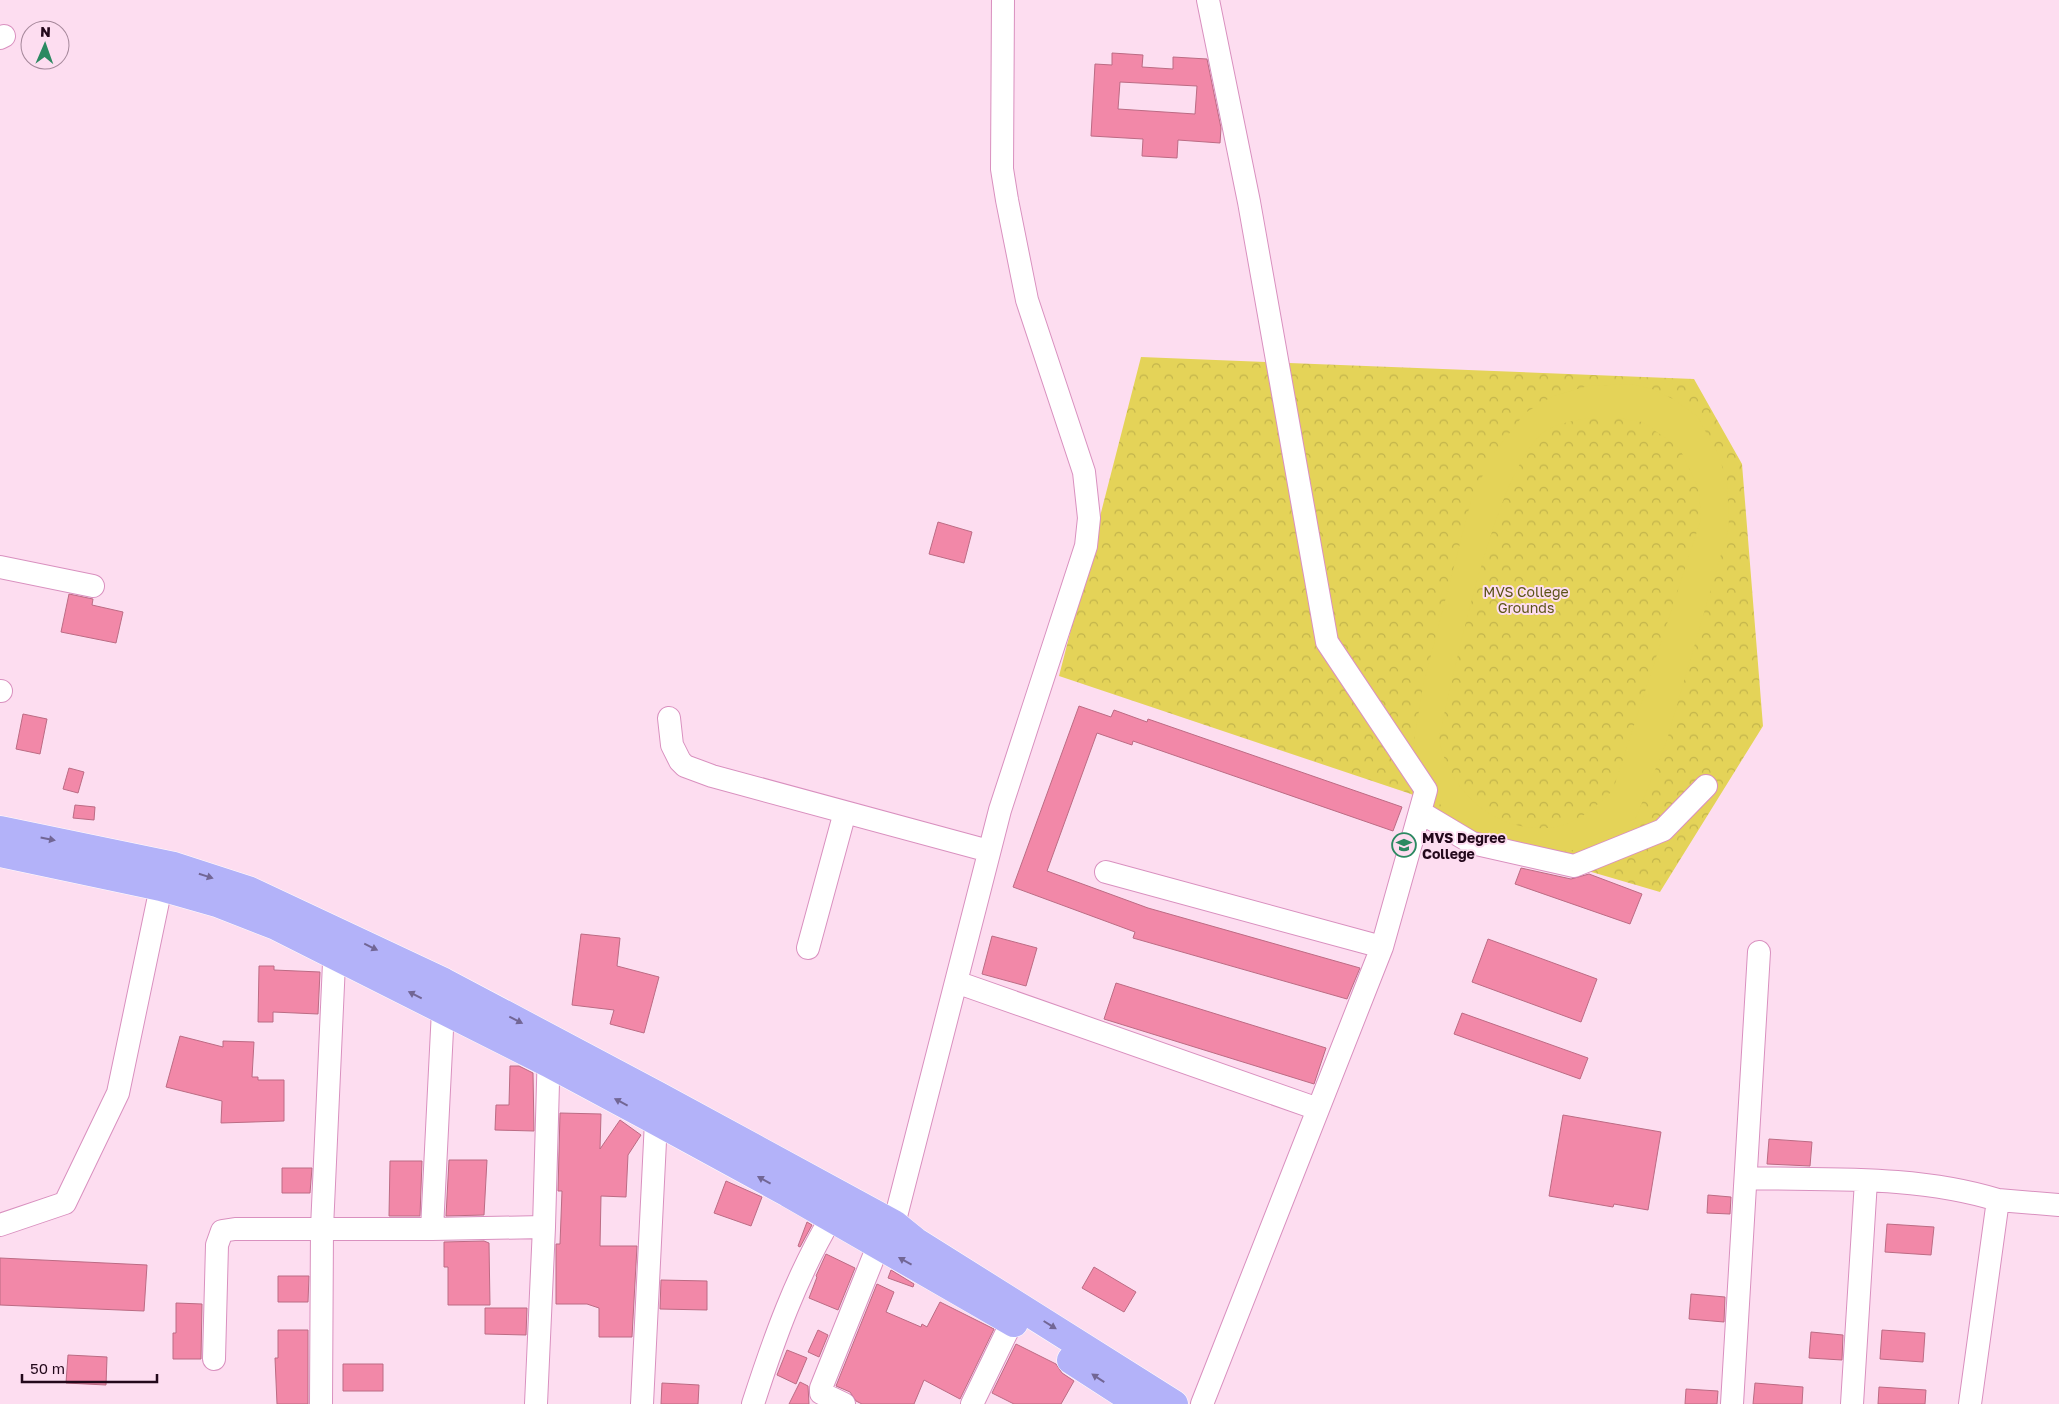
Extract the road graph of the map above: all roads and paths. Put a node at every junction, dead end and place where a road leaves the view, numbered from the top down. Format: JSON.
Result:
{"nodes":[{"id":1,"x":1003,"y":0,"type":"edge"},
{"id":2,"x":1208,"y":0,"type":"edge"},
{"id":3,"x":0,"y":567,"type":"edge"},
{"id":4,"x":93,"y":586,"type":"dead end"},
{"id":5,"x":669,"y":718,"type":"dead end"},
{"id":6,"x":1706,"y":786,"type":"dead end"},
{"id":7,"x":845,"y":812,"type":"junction"},
{"id":8,"x":1420,"y":812,"type":"junction"},
{"id":9,"x":0,"y":830,"type":"edge"},
{"id":10,"x":989,"y":851,"type":"junction"},
{"id":11,"x":0,"y":853,"type":"edge"},
{"id":12,"x":1106,"y":872,"type":"dead end"},
{"id":13,"x":168,"y":876,"type":"junction"},
{"id":14,"x":335,"y":943,"type":"junction"},
{"id":15,"x":808,"y":948,"type":"dead end"},
{"id":16,"x":1382,"y":948,"type":"junction"},
{"id":17,"x":1759,"y":952,"type":"dead end"},
{"id":18,"x":956,"y":982,"type":"junction"},
{"id":19,"x":443,"y":1010,"type":"junction"},
{"id":20,"x":549,"y":1036,"type":"junction"},
{"id":21,"x":548,"y":1063,"type":"junction"},
{"id":22,"x":1318,"y":1109,"type":"junction"},
{"id":23,"x":656,"y":1121,"type":"junction"},
{"id":24,"x":1746,"y":1178,"type":"junction"},
{"id":25,"x":1866,"y":1181,"type":"junction"},
{"id":26,"x":1998,"y":1200,"type":"junction"},
{"id":27,"x":2059,"y":1205,"type":"edge"},
{"id":28,"x":831,"y":1218,"type":"junction"},
{"id":29,"x":894,"y":1224,"type":"junction"},
{"id":30,"x":0,"y":1225,"type":"edge"},
{"id":31,"x":544,"y":1226,"type":"junction"},
{"id":32,"x":322,"y":1228,"type":"junction"},
{"id":33,"x":432,"y":1230,"type":"junction"},
{"id":34,"x":878,"y":1246,"type":"junction"},
{"id":35,"x":1015,"y":1314,"type":"junction"},
{"id":36,"x":214,"y":1359,"type":"dead end"},
{"id":37,"x":321,"y":1404,"type":"edge"},
{"id":38,"x":536,"y":1404,"type":"edge"},
{"id":39,"x":642,"y":1404,"type":"edge"},
{"id":40,"x":753,"y":1404,"type":"edge"},
{"id":41,"x":844,"y":1404,"type":"edge"},
{"id":42,"x":972,"y":1404,"type":"edge"},
{"id":43,"x":1139,"y":1404,"type":"edge"},
{"id":44,"x":1174,"y":1404,"type":"edge"},
{"id":45,"x":1202,"y":1404,"type":"edge"},
{"id":46,"x":1732,"y":1404,"type":"edge"},
{"id":47,"x":1852,"y":1404,"type":"edge"},
{"id":48,"x":1970,"y":1404,"type":"edge"}],
"edges":[{"from":1,"to":10,"type":"street"},
{"from":2,"to":8,"type":"street"},
{"from":3,"to":4,"type":"street"},
{"from":5,"to":7,"type":"street"},
{"from":6,"to":8,"type":"street"},
{"from":7,"to":10,"type":"street"},
{"from":7,"to":15,"type":"street"},
{"from":8,"to":16,"type":"street"},
{"from":9,"to":13,"type":"main road","one_way":true},
{"from":10,"to":18,"type":"street"},
{"from":11,"to":13,"type":"main road"},
{"from":12,"to":16,"type":"street"},
{"from":13,"to":14,"type":"main road"},
{"from":13,"to":30,"type":"street"},
{"from":19,"to":14,"type":"main road","one_way":true},
{"from":14,"to":20,"type":"main road","one_way":true},
{"from":14,"to":32,"type":"street"},
{"from":16,"to":22,"type":"street"},
{"from":17,"to":24,"type":"street"},
{"from":18,"to":22,"type":"street"},
{"from":18,"to":29,"type":"street"},
{"from":19,"to":21,"type":"main road"},
{"from":19,"to":33,"type":"street"},
{"from":20,"to":21,"type":"street"},
{"from":20,"to":29,"type":"main road"},
{"from":23,"to":21,"type":"main road","one_way":true},
{"from":21,"to":31,"type":"street"},
{"from":22,"to":45,"type":"street"},
{"from":28,"to":23,"type":"main road","one_way":true},
{"from":23,"to":39,"type":"street"},
{"from":24,"to":25,"type":"street"},
{"from":24,"to":46,"type":"street"},
{"from":25,"to":26,"type":"street"},
{"from":25,"to":47,"type":"street"},
{"from":26,"to":27,"type":"street"},
{"from":26,"to":48,"type":"street"},
{"from":28,"to":34,"type":"main road"},
{"from":28,"to":40,"type":"street"},
{"from":29,"to":34,"type":"street"},
{"from":29,"to":35,"type":"main road"},
{"from":31,"to":33,"type":"street"},
{"from":31,"to":38,"type":"street"},
{"from":32,"to":33,"type":"street"},
{"from":32,"to":36,"type":"street"},
{"from":32,"to":37,"type":"street"},
{"from":35,"to":34,"type":"main road","one_way":true},
{"from":34,"to":41,"type":"street"},
{"from":35,"to":42,"type":"street"},
{"from":43,"to":35,"type":"main road","one_way":true},
{"from":35,"to":44,"type":"main road","one_way":true}]}
